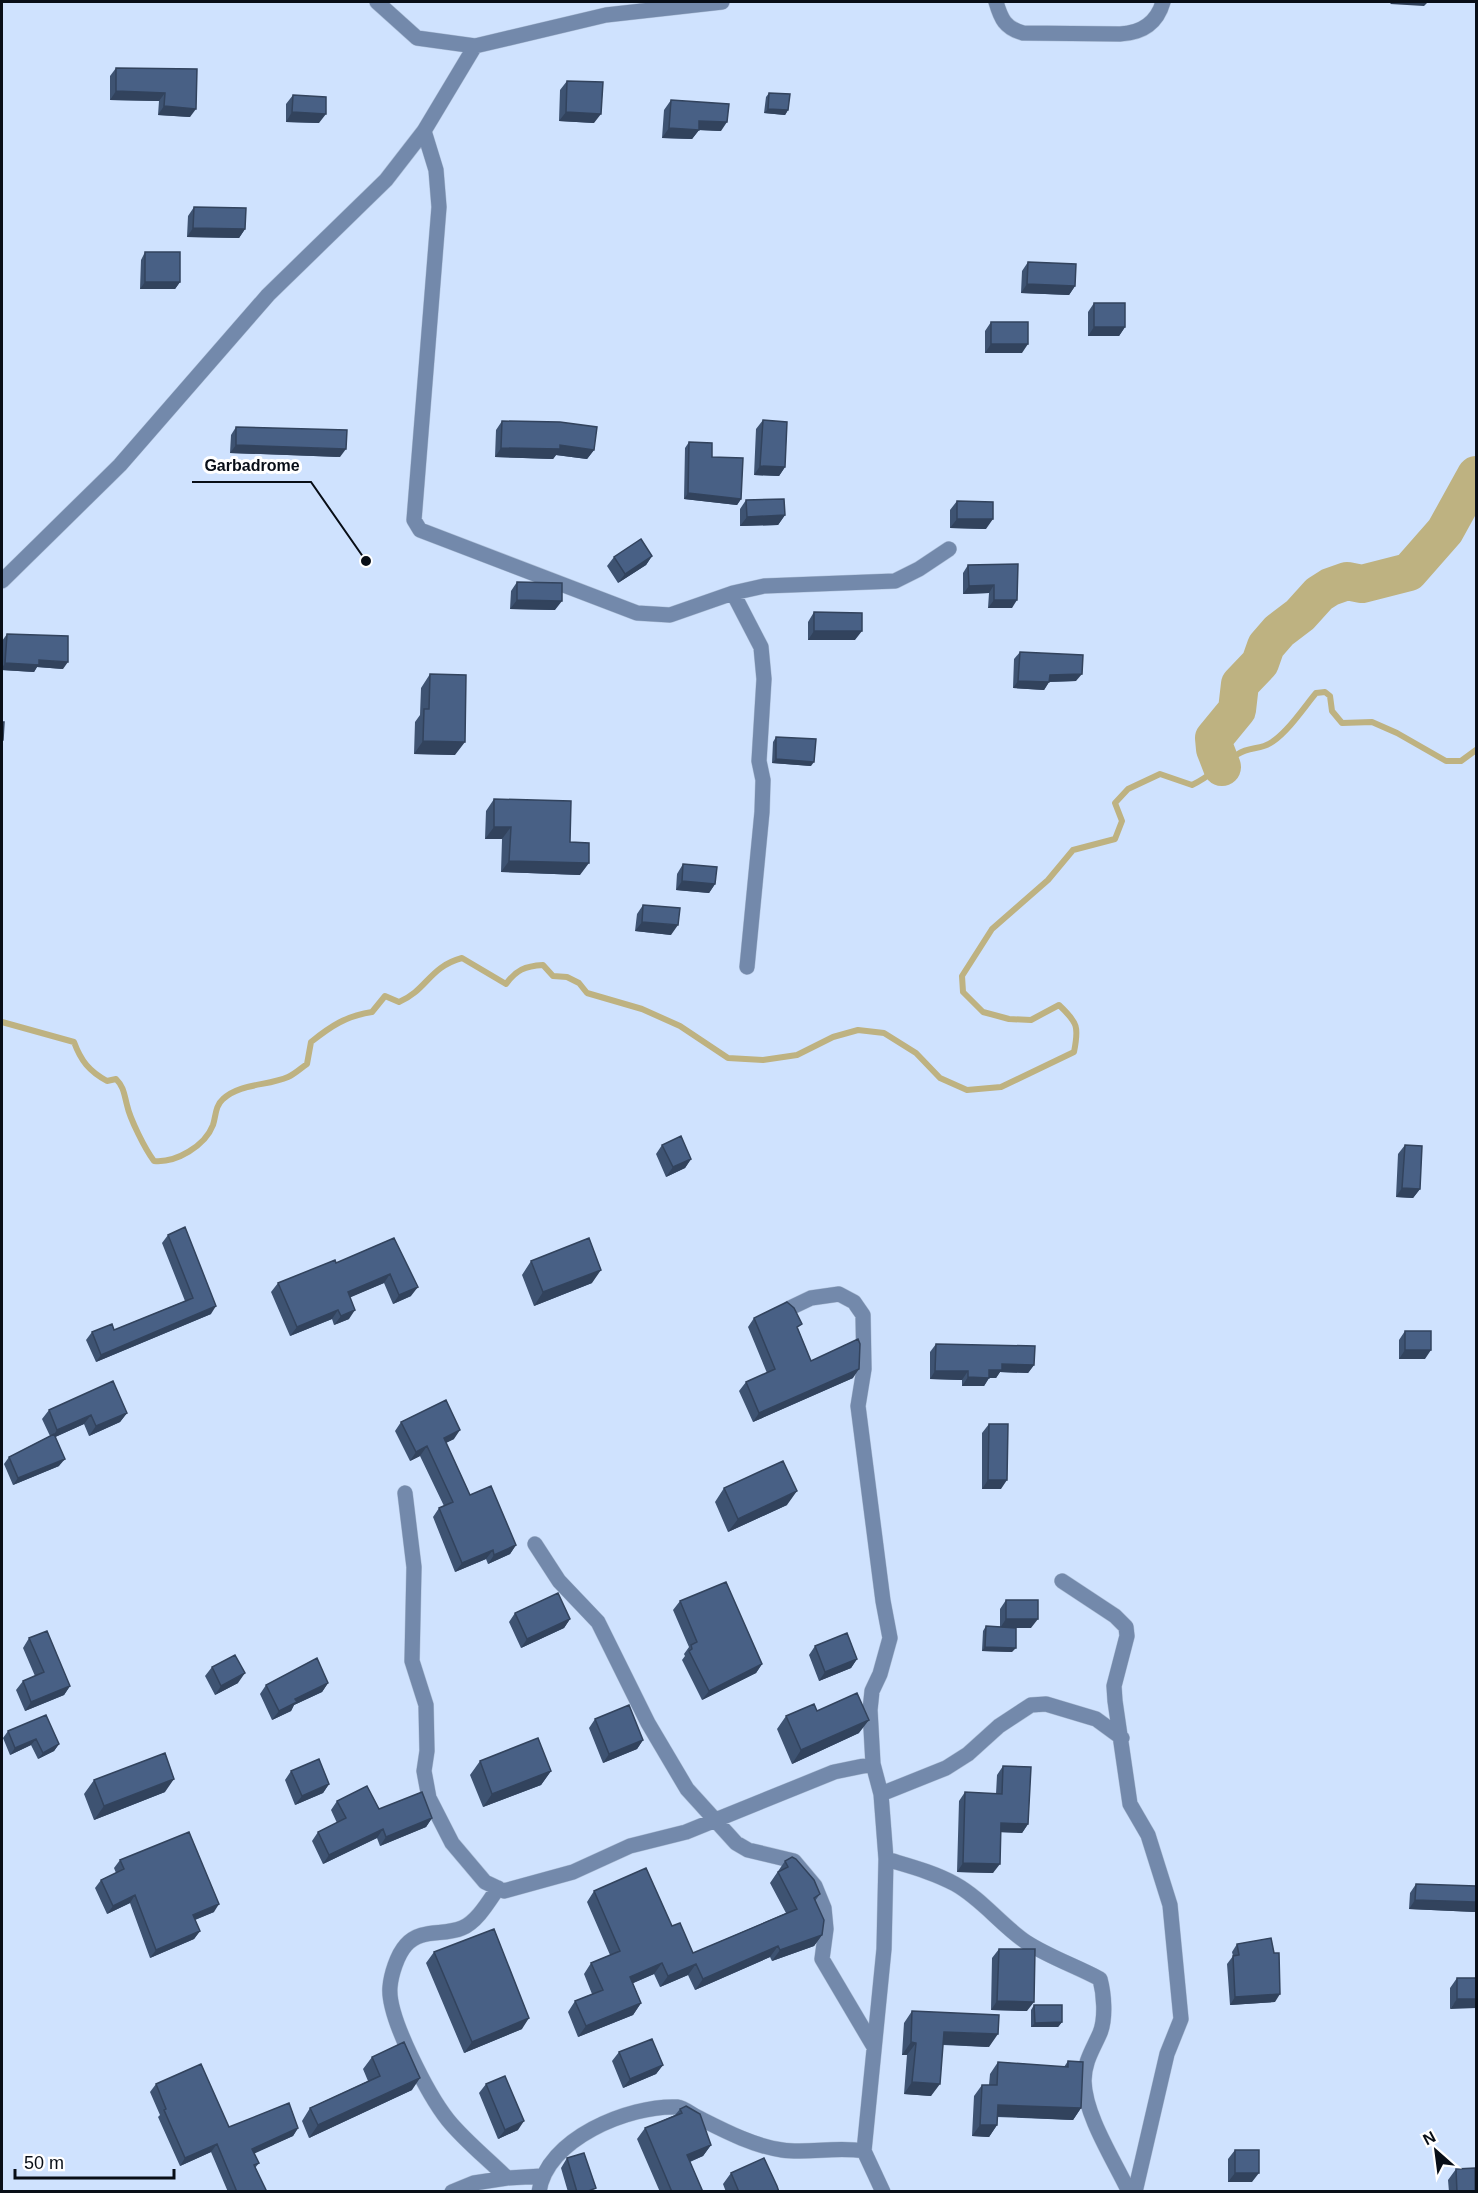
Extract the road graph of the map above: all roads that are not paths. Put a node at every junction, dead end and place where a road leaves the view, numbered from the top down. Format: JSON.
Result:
{"nodes":[{"id":1,"x":377,"y":2,"type":"edge"},
{"id":2,"x":722,"y":2,"type":"edge"},
{"id":3,"x":996,"y":2,"type":"edge"},
{"id":4,"x":1163,"y":2,"type":"edge"},
{"id":5,"x":475,"y":46,"type":"junction"},
{"id":6,"x":424,"y":131,"type":"junction"},
{"id":7,"x":949,"y":549,"type":"dead end"},
{"id":8,"x":2,"y":581,"type":"edge"},
{"id":9,"x":733,"y":593,"type":"junction"},
{"id":10,"x":747,"y":967,"type":"dead end"},
{"id":11,"x":790,"y":1308,"type":"edge"},
{"id":12,"x":405,"y":1493,"type":"dead end"},
{"id":13,"x":535,"y":1544,"type":"dead end"},
{"id":14,"x":1062,"y":1581,"type":"dead end"},
{"id":15,"x":1122,"y":1738,"type":"junction"},
{"id":16,"x":873,"y":1764,"type":"junction"},
{"id":17,"x":881,"y":1794,"type":"junction"},
{"id":18,"x":712,"y":1820,"type":"junction"},
{"id":19,"x":886,"y":1859,"type":"junction"},
{"id":20,"x":498,"y":1888,"type":"junction"},
{"id":21,"x":874,"y":2048,"type":"junction"},
{"id":22,"x":864,"y":2151,"type":"junction"},
{"id":23,"x":542,"y":2176,"type":"junction"},
{"id":24,"x":507,"y":2178,"type":"junction"},
{"id":25,"x":452,"y":2192,"type":"edge"},
{"id":26,"x":538,"y":2192,"type":"edge"},
{"id":27,"x":883,"y":2192,"type":"edge"},
{"id":28,"x":1129,"y":2192,"type":"edge"},
{"id":29,"x":1136,"y":2192,"type":"edge"}],
"edges":[{"from":1,"to":5,"type":"street"},
{"from":2,"to":5,"type":"street"},
{"from":3,"to":4,"type":"street"},
{"from":5,"to":6,"type":"street"},
{"from":6,"to":8,"type":"street"},
{"from":6,"to":9,"type":"street"},
{"from":7,"to":9,"type":"street"},
{"from":9,"to":10,"type":"street"},
{"from":11,"to":16,"type":"street"},
{"from":12,"to":20,"type":"street"},
{"from":13,"to":18,"type":"street"},
{"from":14,"to":15,"type":"street"},
{"from":15,"to":17,"type":"street"},
{"from":15,"to":29,"type":"street"},
{"from":16,"to":17,"type":"street"},
{"from":16,"to":18,"type":"street"},
{"from":17,"to":19,"type":"street"},
{"from":18,"to":20,"type":"street"},
{"from":18,"to":21,"type":"street"},
{"from":19,"to":21,"type":"street"},
{"from":19,"to":28,"type":"street"},
{"from":20,"to":24,"type":"street"},
{"from":21,"to":22,"type":"street"},
{"from":22,"to":23,"type":"street"},
{"from":22,"to":27,"type":"street"},
{"from":23,"to":24,"type":"street"},
{"from":23,"to":26,"type":"street"},
{"from":24,"to":25,"type":"street"}]}
